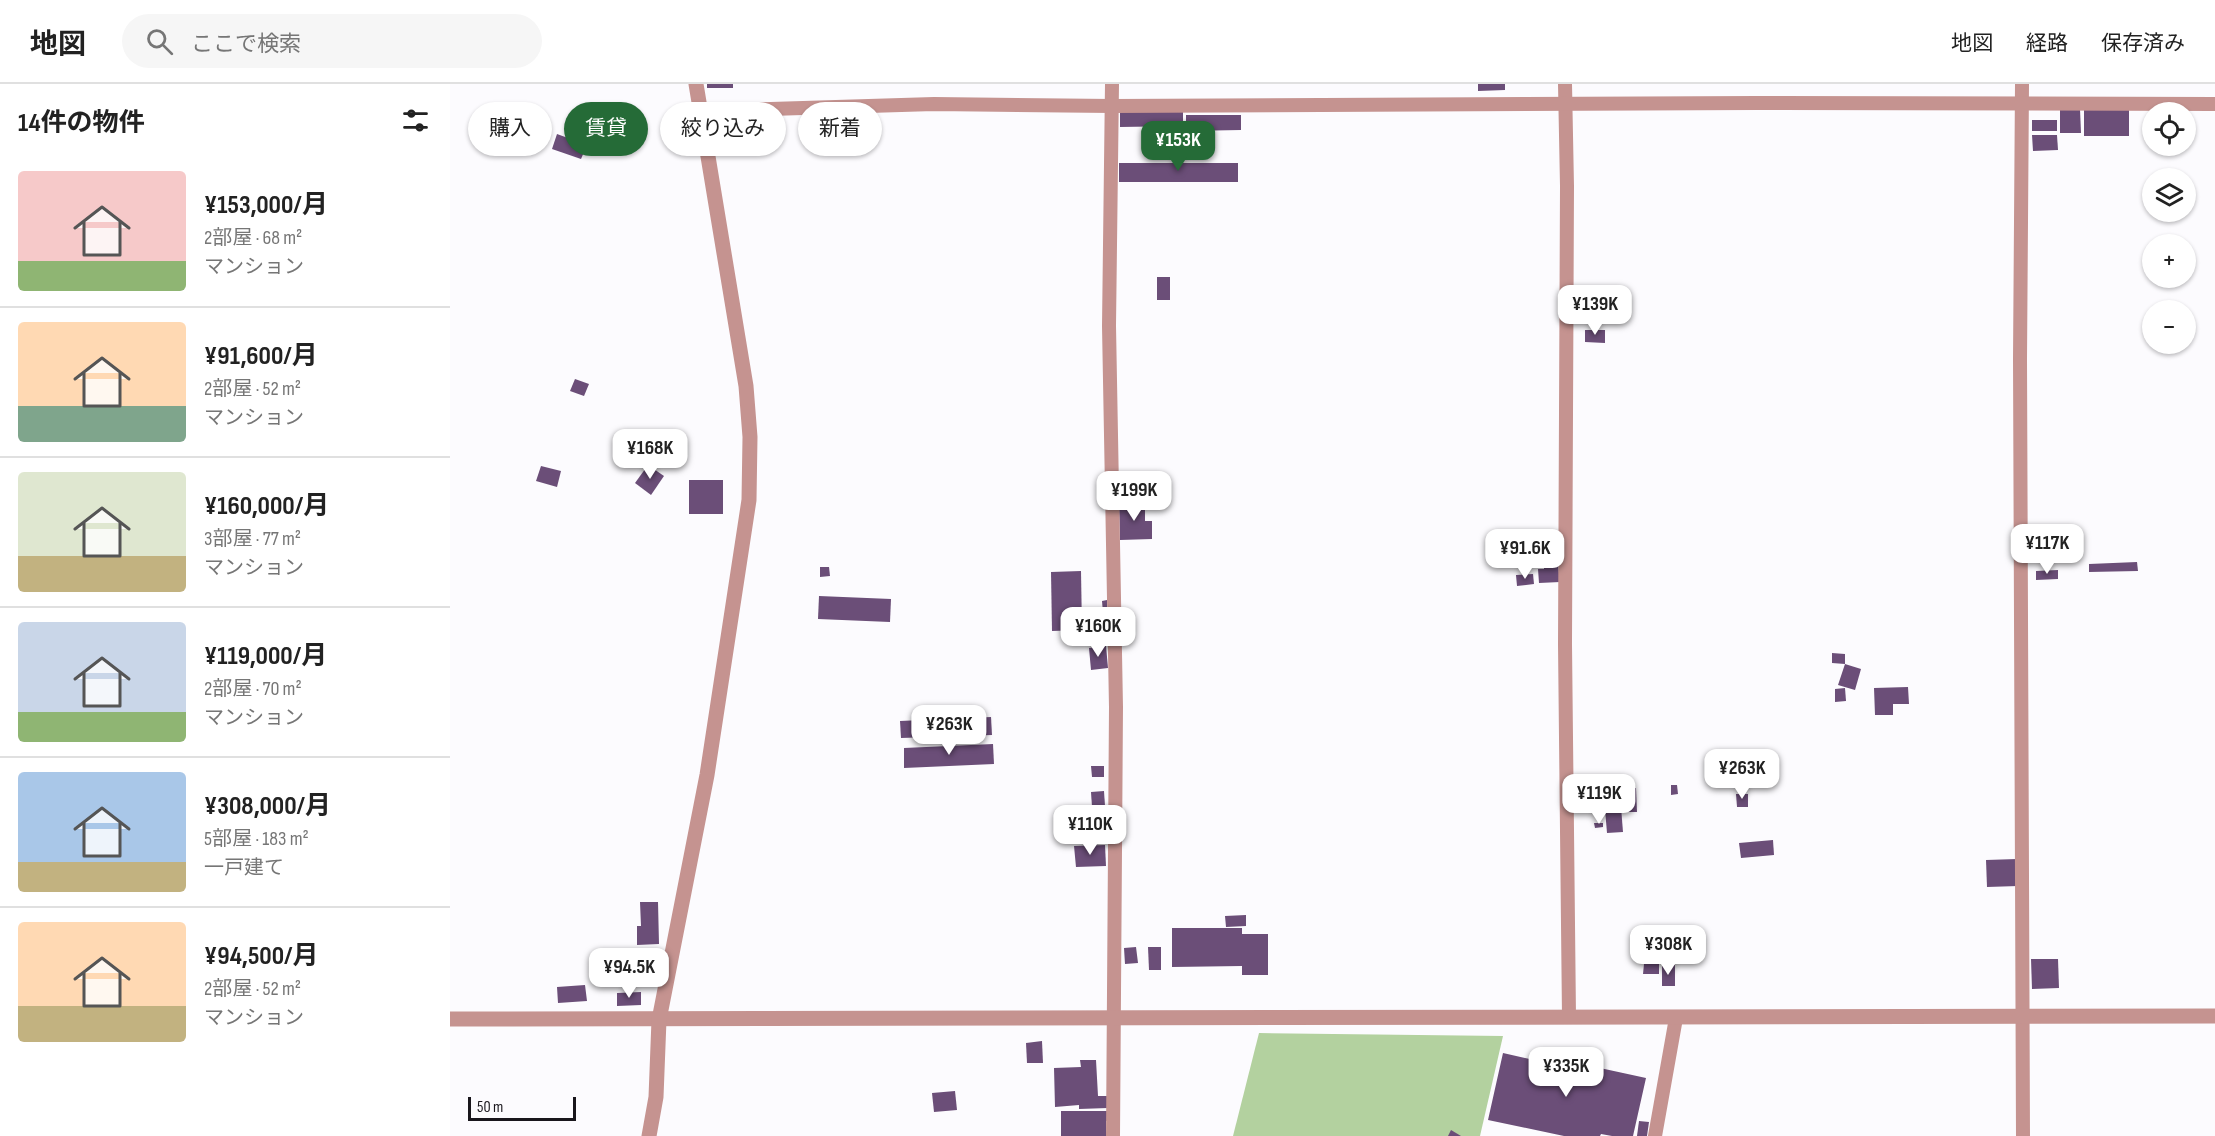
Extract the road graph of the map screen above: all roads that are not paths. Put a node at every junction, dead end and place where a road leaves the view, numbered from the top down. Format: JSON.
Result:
{"nodes":[{"id":1,"x":696,"y":84,"type":"edge"},
{"id":2,"x":1112,"y":84,"type":"edge"},
{"id":3,"x":1565,"y":84,"type":"edge"},
{"id":4,"x":2022,"y":84,"type":"edge"},
{"id":5,"x":699,"y":102,"type":"edge"},
{"id":6,"x":2023,"y":103,"type":"junction"},
{"id":7,"x":2215,"y":104,"type":"edge"},
{"id":8,"x":1112,"y":106,"type":"junction"},
{"id":9,"x":1565,"y":106,"type":"junction"},
{"id":10,"x":786,"y":108,"type":"edge"},
{"id":11,"x":708,"y":156,"type":"edge"},
{"id":12,"x":2215,"y":1016,"type":"edge"},
{"id":13,"x":1114,"y":1017,"type":"junction"},
{"id":14,"x":1569,"y":1017,"type":"junction"},
{"id":15,"x":2023,"y":1017,"type":"junction"},
{"id":16,"x":1676,"y":1018,"type":"junction"},
{"id":17,"x":450,"y":1020,"type":"edge"},
{"id":18,"x":659,"y":1020,"type":"junction"},
{"id":19,"x":649,"y":1136,"type":"edge"},
{"id":20,"x":1113,"y":1136,"type":"edge"},
{"id":21,"x":1655,"y":1136,"type":"edge"},
{"id":22,"x":2023,"y":1136,"type":"edge"}],
"edges":[{"from":1,"to":5,"type":"street"},
{"from":2,"to":8,"type":"street"},
{"from":3,"to":9,"type":"street"},
{"from":4,"to":6,"type":"street"},
{"from":6,"to":7,"type":"street"},
{"from":6,"to":9,"type":"street"},
{"from":6,"to":15,"type":"street"},
{"from":8,"to":9,"type":"street"},
{"from":8,"to":10,"type":"street"},
{"from":8,"to":13,"type":"street"},
{"from":9,"to":14,"type":"street"},
{"from":11,"to":18,"type":"street"},
{"from":12,"to":15,"type":"street"},
{"from":13,"to":14,"type":"street"},
{"from":13,"to":18,"type":"street"},
{"from":13,"to":20,"type":"street"},
{"from":14,"to":16,"type":"street"},
{"from":15,"to":16,"type":"street"},
{"from":15,"to":22,"type":"street"},
{"from":16,"to":21,"type":"street"},
{"from":17,"to":18,"type":"street"},
{"from":18,"to":19,"type":"street"}]}
